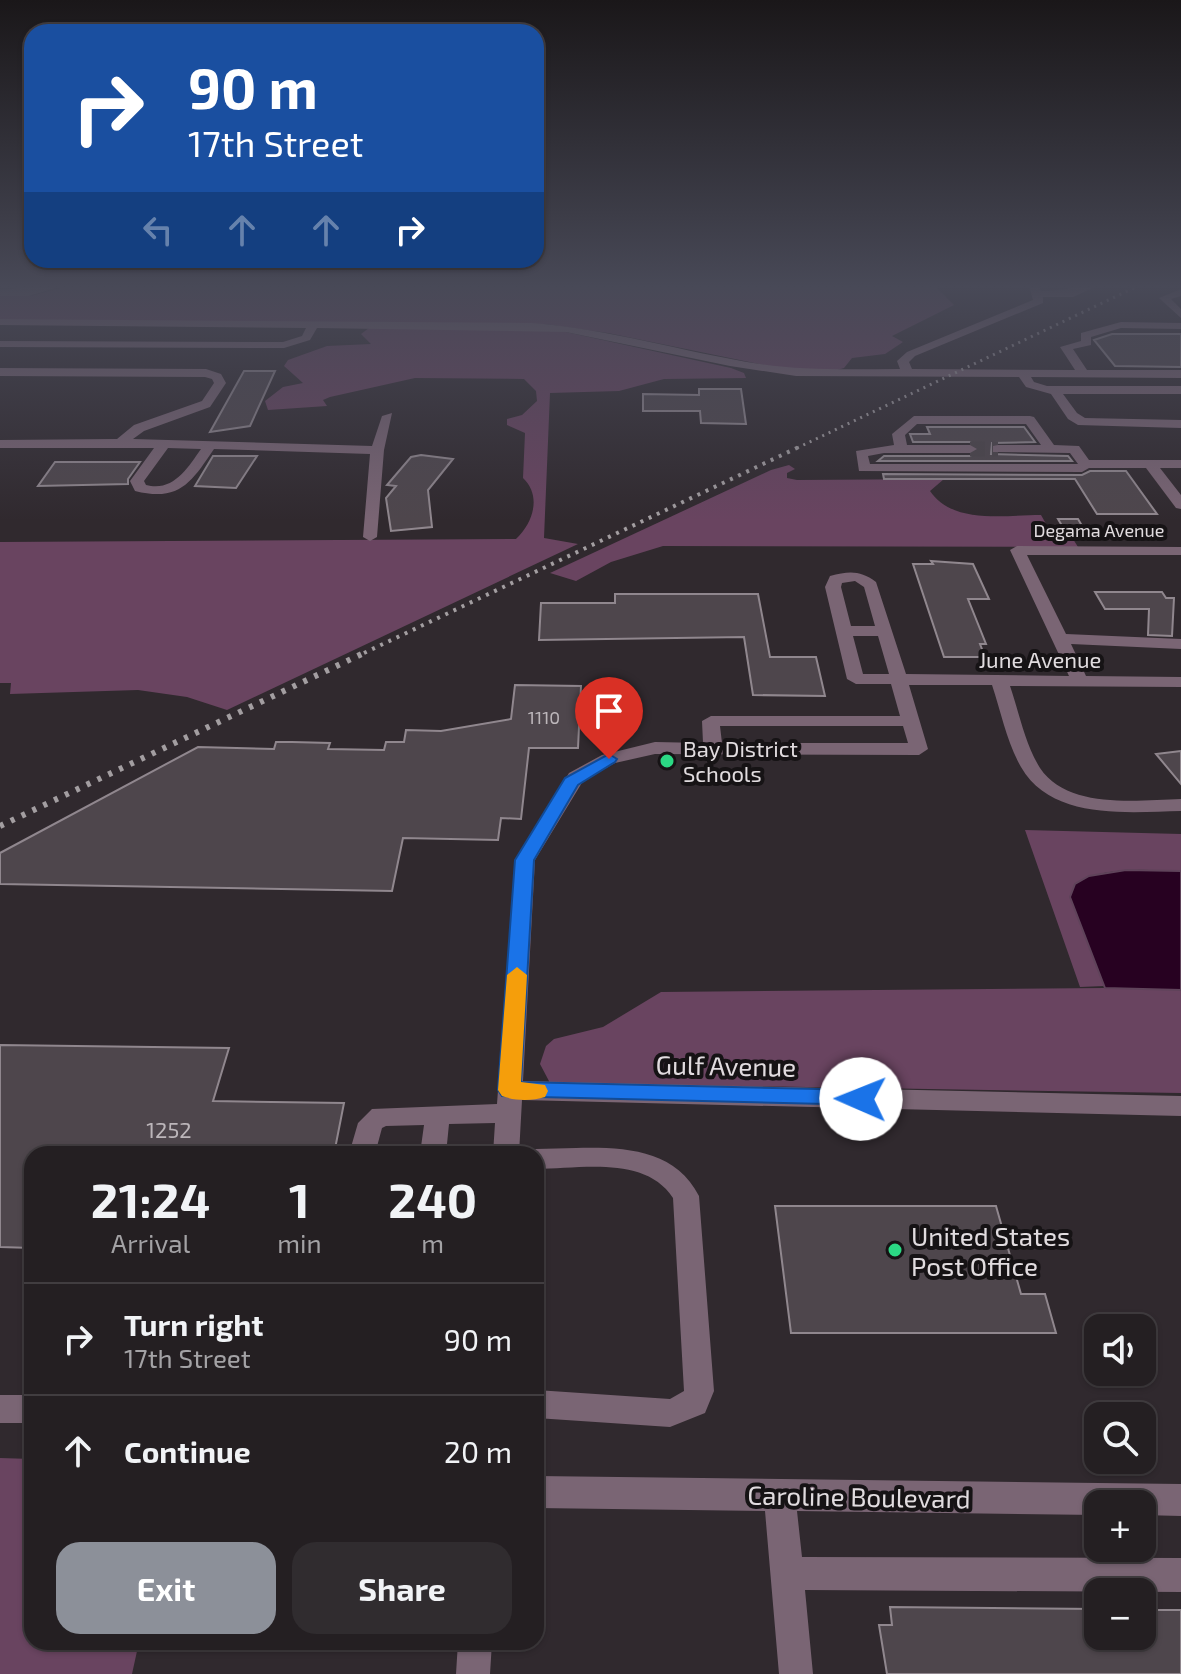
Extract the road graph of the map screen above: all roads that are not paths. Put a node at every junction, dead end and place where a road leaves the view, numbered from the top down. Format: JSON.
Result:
{"nodes":[{"id":1,"x":739,"y":364,"type":"edge"},
{"id":2,"x":904,"y":364,"type":"edge"},
{"id":3,"x":1077,"y":364,"type":"edge"},
{"id":4,"x":0,"y":372,"type":"edge"},
{"id":5,"x":908,"y":373,"type":"junction"},
{"id":6,"x":1023,"y":373,"type":"junction"},
{"id":7,"x":1083,"y":373,"type":"junction"},
{"id":8,"x":1176,"y":374,"type":"edge"},
{"id":9,"x":1181,"y":387,"type":"edge"},
{"id":10,"x":1055,"y":390,"type":"junction"},
{"id":11,"x":1160,"y":391,"type":"junction"},
{"id":12,"x":388,"y":416,"type":"dead end"},
{"id":13,"x":1181,"y":416,"type":"edge"},
{"id":14,"x":1181,"y":424,"type":"edge"},
{"id":15,"x":120,"y":443,"type":"junction"},
{"id":16,"x":0,"y":444,"type":"edge"},
{"id":17,"x":164,"y":444,"type":"junction"},
{"id":18,"x":210,"y":445,"type":"junction"},
{"id":19,"x":902,"y":449,"type":"junction"},
{"id":20,"x":970,"y":449,"type":"tunnel mouth"},
{"id":21,"x":998,"y":449,"type":"tunnel mouth"},
{"id":22,"x":1050,"y":449,"type":"junction"},
{"id":23,"x":377,"y":450,"type":"junction"},
{"id":24,"x":1085,"y":464,"type":"junction"},
{"id":25,"x":1150,"y":464,"type":"junction"},
{"id":26,"x":1181,"y":464,"type":"edge"},
{"id":27,"x":1181,"y":505,"type":"edge"},
{"id":28,"x":370,"y":537,"type":"dead end"},
{"id":29,"x":1181,"y":551,"type":"edge"},
{"id":30,"x":844,"y":631,"type":"junction"},
{"id":31,"x":885,"y":631,"type":"junction"},
{"id":32,"x":1060,"y":639,"type":"junction"},
{"id":33,"x":1181,"y":644,"type":"edge"},
{"id":34,"x":900,"y":680,"type":"junction"},
{"id":35,"x":999,"y":680,"type":"junction"},
{"id":36,"x":1080,"y":681,"type":"junction"},
{"id":37,"x":1181,"y":682,"type":"edge"},
{"id":38,"x":911,"y":721,"type":"junction"},
{"id":39,"x":713,"y":747,"type":"junction"},
{"id":40,"x":1181,"y":805,"type":"edge"},
{"id":41,"x":509,"y":1102,"type":"junction"},
{"id":42,"x":1181,"y":1106,"type":"edge"},
{"id":43,"x":438,"y":1114,"type":"junction"},
{"id":44,"x":364,"y":1146,"type":"edge"},
{"id":45,"x":434,"y":1146,"type":"edge"},
{"id":46,"x":506,"y":1146,"type":"edge"},
{"id":47,"x":544,"y":1159,"type":"edge"},
{"id":48,"x":544,"y":1405,"type":"edge"},
{"id":49,"x":0,"y":1409,"type":"edge"},
{"id":50,"x":24,"y":1409,"type":"edge"},
{"id":51,"x":544,"y":1492,"type":"edge"},
{"id":52,"x":780,"y":1495,"type":"junction"},
{"id":53,"x":1181,"y":1500,"type":"edge"},
{"id":54,"x":787,"y":1573,"type":"junction"},
{"id":55,"x":1181,"y":1575,"type":"edge"},
{"id":56,"x":474,"y":1650,"type":"edge"},
{"id":57,"x":473,"y":1674,"type":"edge"},
{"id":58,"x":796,"y":1674,"type":"edge"}],
"edges":[{"from":1,"to":5,"type":"street"},
{"from":2,"to":5,"type":"street"},
{"from":3,"to":7,"type":"street"},
{"from":4,"to":15,"type":"street"},
{"from":5,"to":6,"type":"street"},
{"from":6,"to":7,"type":"street"},
{"from":6,"to":10,"type":"street"},
{"from":7,"to":8,"type":"street"},
{"from":8,"to":9,"type":"street"},
{"from":9,"to":11,"type":"street"},
{"from":10,"to":11,"type":"street"},
{"from":10,"to":14,"type":"street"},
{"from":11,"to":13,"type":"street"},
{"from":12,"to":23,"type":"street"},
{"from":15,"to":16,"type":"street"},
{"from":15,"to":17,"type":"street"},
{"from":17,"to":18,"type":"street"},
{"from":17,"to":18,"type":"street"},
{"from":18,"to":23,"type":"street"},
{"from":19,"to":20,"type":"street"},
{"from":19,"to":22,"type":"street"},
{"from":19,"to":24,"type":"street"},
{"from":21,"to":22,"type":"street"},
{"from":22,"to":24,"type":"street"},
{"from":23,"to":28,"type":"street"},
{"from":24,"to":25,"type":"street"},
{"from":25,"to":26,"type":"street"},
{"from":25,"to":27,"type":"street"},
{"from":29,"to":32,"type":"street","name":"Degama Avenue"},
{"from":30,"to":31,"type":"street"},
{"from":30,"to":31,"type":"street"},
{"from":30,"to":34,"type":"street","name":"June Avenue"},
{"from":31,"to":34,"type":"street"},
{"from":32,"to":33,"type":"street"},
{"from":32,"to":36,"type":"street"},
{"from":34,"to":35,"type":"street","name":"June Avenue"},
{"from":34,"to":38,"type":"street"},
{"from":35,"to":36,"type":"street","name":"June Avenue"},
{"from":35,"to":40,"type":"street"},
{"from":36,"to":37,"type":"street","name":"June Avenue"},
{"from":38,"to":39,"type":"street"},
{"from":38,"to":39,"type":"street"},
{"from":39,"to":41,"type":"street"},
{"from":41,"to":42,"type":"street","name":"Gulf Avenue"},
{"from":41,"to":43,"type":"street","name":"Gulf Avenue"},
{"from":41,"to":46,"type":"street"},
{"from":43,"to":44,"type":"street","name":"Gulf Avenue"},
{"from":43,"to":45,"type":"street"},
{"from":47,"to":48,"type":"street"},
{"from":49,"to":50,"type":"street"},
{"from":51,"to":52,"type":"street","name":"Caroline Boulevard"},
{"from":52,"to":53,"type":"street","name":"Caroline Boulevard"},
{"from":52,"to":54,"type":"street"},
{"from":54,"to":55,"type":"street"},
{"from":54,"to":58,"type":"street"},
{"from":56,"to":57,"type":"street"}]}
